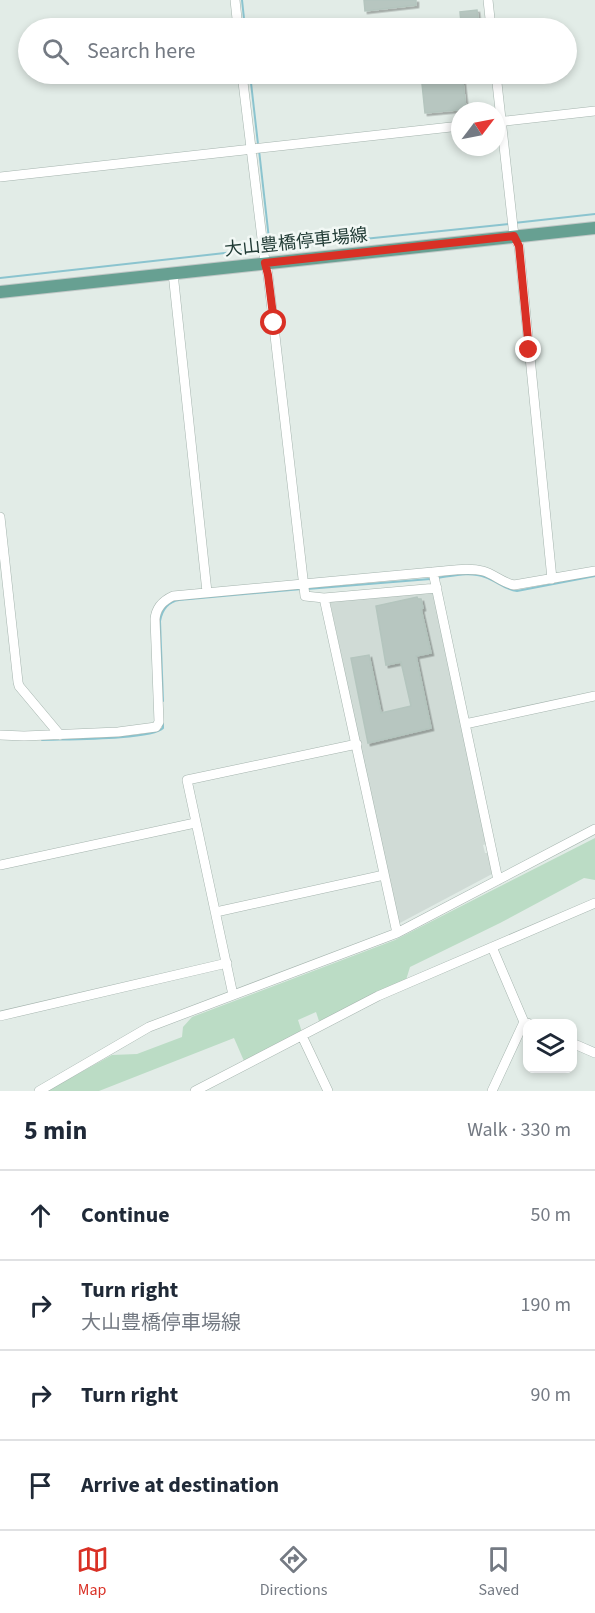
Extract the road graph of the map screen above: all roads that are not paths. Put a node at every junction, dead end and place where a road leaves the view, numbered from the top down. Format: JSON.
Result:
{"nodes":[{"id":1,"x":234,"y":0,"type":"edge"},
{"id":2,"x":488,"y":0,"type":"edge"},
{"id":3,"x":237,"y":18,"type":"edge"},
{"id":4,"x":490,"y":18,"type":"edge"},
{"id":5,"x":243,"y":84,"type":"edge"},
{"id":6,"x":497,"y":84,"type":"edge"},
{"id":7,"x":498,"y":102,"type":"edge"},
{"id":8,"x":595,"y":111,"type":"edge"},
{"id":9,"x":505,"y":121,"type":"edge"},
{"id":10,"x":451,"y":127,"type":"edge"},
{"id":11,"x":252,"y":150,"type":"junction"},
{"id":12,"x":504,"y":156,"type":"edge"},
{"id":13,"x":0,"y":177,"type":"edge"},
{"id":14,"x":513,"y":226,"type":"junction"},
{"id":15,"x":595,"y":228,"type":"edge"},
{"id":16,"x":264,"y":259,"type":"junction"},
{"id":17,"x":174,"y":273,"type":"junction"},
{"id":18,"x":0,"y":292,"type":"edge"},
{"id":19,"x":0,"y":517,"type":"edge"},
{"id":20,"x":2,"y":556,"type":"edge"},
{"id":21,"x":595,"y":571,"type":"edge"},
{"id":22,"x":433,"y":572,"type":"junction"},
{"id":23,"x":552,"y":579,"type":"junction"},
{"id":24,"x":303,"y":583,"type":"junction"},
{"id":25,"x":436,"y":585,"type":"junction"},
{"id":26,"x":207,"y":592,"type":"junction"},
{"id":27,"x":324,"y":598,"type":"junction"},
{"id":28,"x":595,"y":696,"type":"edge"},
{"id":29,"x":465,"y":724,"type":"junction"},
{"id":30,"x":0,"y":735,"type":"edge"},
{"id":31,"x":60,"y":735,"type":"junction"},
{"id":32,"x":357,"y":744,"type":"junction"},
{"id":33,"x":195,"y":823,"type":"junction"},
{"id":34,"x":595,"y":829,"type":"edge"},
{"id":35,"x":0,"y":865,"type":"edge"},
{"id":36,"x":384,"y":875,"type":"junction"},
{"id":37,"x":498,"y":880,"type":"junction"},
{"id":38,"x":595,"y":903,"type":"edge"},
{"id":39,"x":216,"y":912,"type":"junction"},
{"id":40,"x":397,"y":933,"type":"junction"},
{"id":41,"x":492,"y":947,"type":"junction"},
{"id":42,"x":227,"y":963,"type":"junction"},
{"id":43,"x":233,"y":995,"type":"junction"},
{"id":44,"x":0,"y":1016,"type":"edge"},
{"id":45,"x":524,"y":1019,"type":"edge"},
{"id":46,"x":523,"y":1029,"type":"edge"},
{"id":47,"x":302,"y":1036,"type":"junction"},
{"id":48,"x":577,"y":1045,"type":"edge"},
{"id":49,"x":595,"y":1053,"type":"edge"},
{"id":50,"x":204,"y":1089,"type":"edge"},
{"id":51,"x":39,"y":1091,"type":"edge"},
{"id":52,"x":195,"y":1091,"type":"edge"},
{"id":53,"x":328,"y":1091,"type":"edge"},
{"id":54,"x":492,"y":1091,"type":"edge"}],
"edges":[{"from":1,"to":3,"type":"street"},
{"from":2,"to":4,"type":"street"},
{"from":5,"to":11,"type":"street"},
{"from":6,"to":7,"type":"street"},
{"from":8,"to":9,"type":"street"},
{"from":10,"to":11,"type":"street"},
{"from":11,"to":13,"type":"street"},
{"from":11,"to":16,"type":"street"},
{"from":12,"to":14,"type":"street"},
{"from":14,"to":15,"type":"main road","name":"大山豊橋停車場線"},
{"from":14,"to":16,"type":"main road","name":"大山豊橋停車場線"},
{"from":14,"to":23,"type":"street"},
{"from":16,"to":17,"type":"main road","name":"大山豊橋停車場線"},
{"from":16,"to":24,"type":"street"},
{"from":17,"to":18,"type":"main road","name":"大山豊橋停車場線"},
{"from":17,"to":26,"type":"street"},
{"from":19,"to":20,"type":"street"},
{"from":20,"to":31,"type":"street"},
{"from":21,"to":23,"type":"street"},
{"from":22,"to":23,"type":"street"},
{"from":22,"to":24,"type":"street"},
{"from":22,"to":25,"type":"street"},
{"from":24,"to":26,"type":"street"},
{"from":24,"to":27,"type":"street"},
{"from":25,"to":27,"type":"street"},
{"from":25,"to":29,"type":"street"},
{"from":26,"to":31,"type":"street"},
{"from":27,"to":32,"type":"street"},
{"from":28,"to":29,"type":"street"},
{"from":29,"to":37,"type":"street"},
{"from":30,"to":31,"type":"street"},
{"from":32,"to":33,"type":"street"},
{"from":32,"to":36,"type":"street"},
{"from":33,"to":35,"type":"street"},
{"from":33,"to":39,"type":"street"},
{"from":34,"to":37,"type":"street"},
{"from":36,"to":39,"type":"street"},
{"from":36,"to":40,"type":"street"},
{"from":37,"to":40,"type":"street"},
{"from":38,"to":41,"type":"street"},
{"from":39,"to":42,"type":"street"},
{"from":40,"to":43,"type":"street"},
{"from":41,"to":45,"type":"street"},
{"from":41,"to":47,"type":"street"},
{"from":42,"to":43,"type":"street"},
{"from":42,"to":44,"type":"street"},
{"from":43,"to":51,"type":"street"},
{"from":46,"to":54,"type":"street"},
{"from":47,"to":50,"type":"street"},
{"from":47,"to":53,"type":"street"},
{"from":48,"to":49,"type":"street"},
{"from":50,"to":52,"type":"street"}]}
